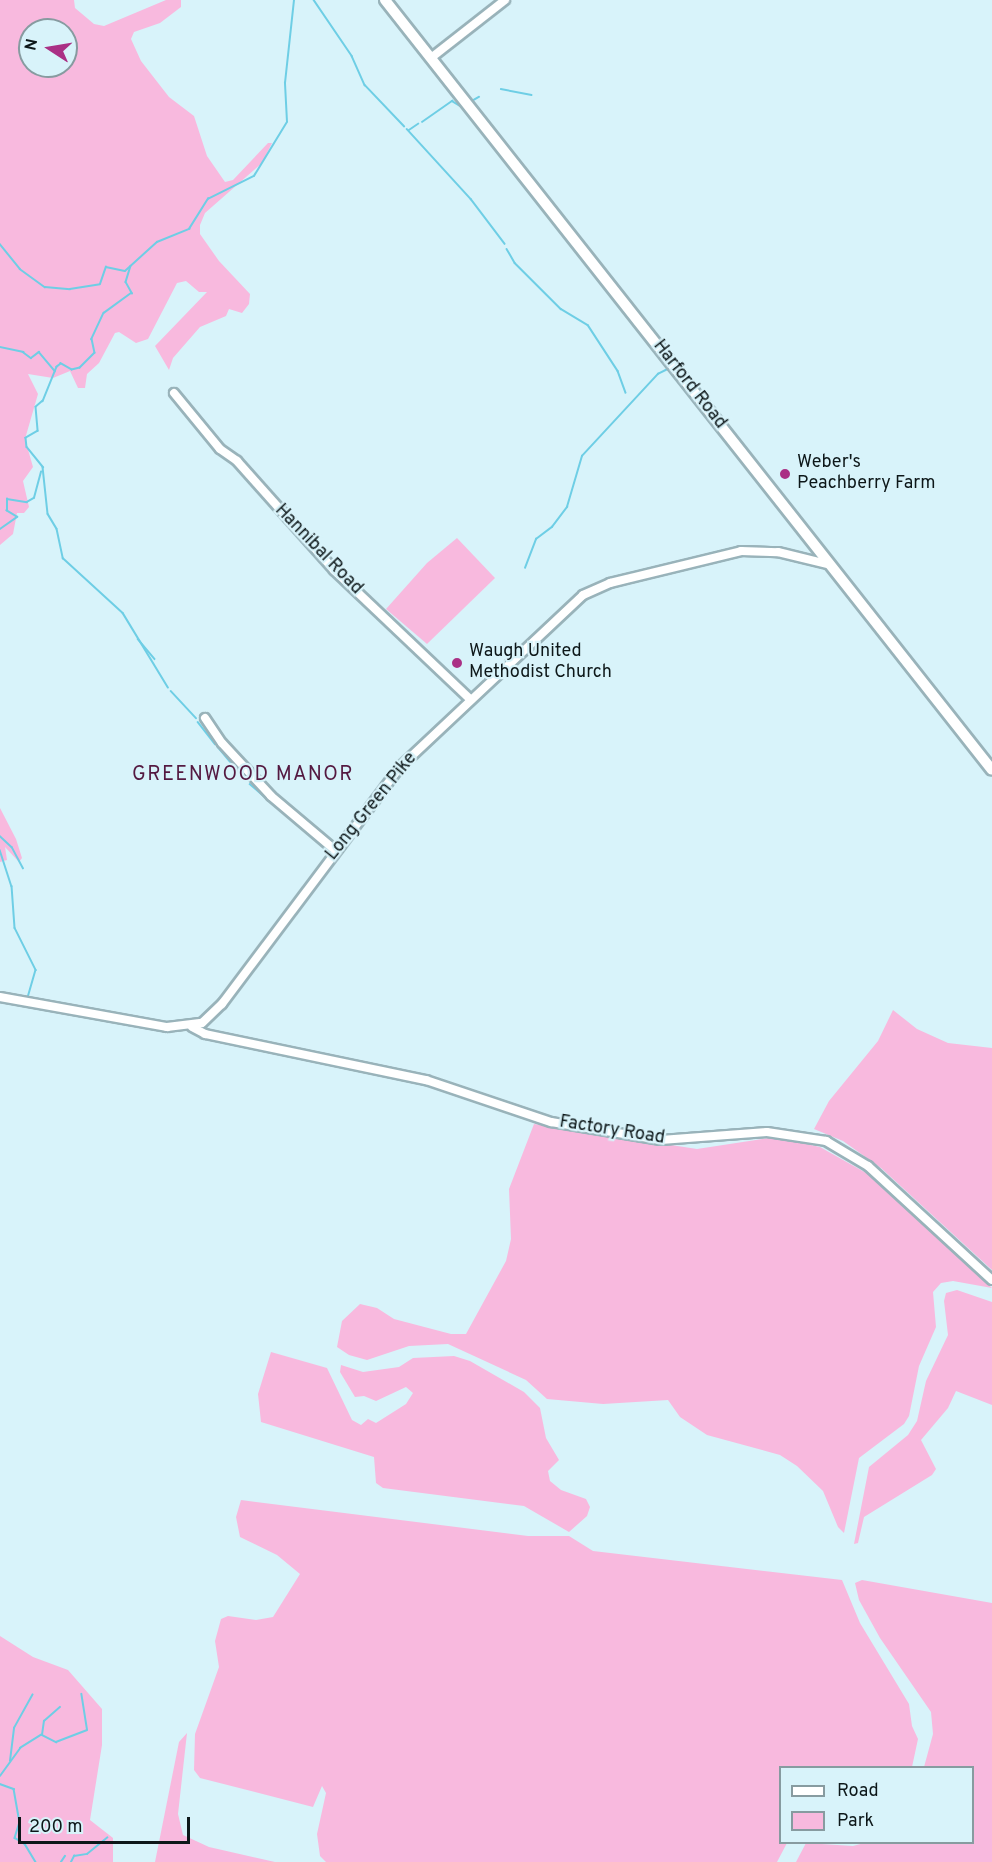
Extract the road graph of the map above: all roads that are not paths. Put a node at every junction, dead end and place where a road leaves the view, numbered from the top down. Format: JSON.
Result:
{"nodes":[{"id":1,"x":385,"y":0,"type":"edge"},
{"id":2,"x":505,"y":0,"type":"edge"},
{"id":3,"x":431,"y":58,"type":"junction"},
{"id":4,"x":174,"y":393,"type":"dead end"},
{"id":5,"x":827,"y":564,"type":"junction"},
{"id":6,"x":470,"y":699,"type":"junction"},
{"id":7,"x":205,"y":717,"type":"dead end"},
{"id":8,"x":992,"y":770,"type":"edge"},
{"id":9,"x":336,"y":851,"type":"junction"},
{"id":10,"x":0,"y":997,"type":"edge"},
{"id":11,"x":192,"y":1027,"type":"junction"},
{"id":12,"x":992,"y":1280,"type":"edge"}],
"edges":[{"from":1,"to":3,"type":"main road","name":"Harford Road"},
{"from":2,"to":3,"type":"street"},
{"from":3,"to":5,"type":"main road","name":"Harford Road"},
{"from":4,"to":6,"type":"street","name":"Hannibal Road"},
{"from":5,"to":6,"type":"street","name":"Long Green Pike"},
{"from":5,"to":8,"type":"main road","name":"Harford Road"},
{"from":6,"to":9,"type":"street","name":"Long Green Pike"},
{"from":7,"to":9,"type":"street"},
{"from":9,"to":11,"type":"street","name":"Long Green Pike"},
{"from":10,"to":11,"type":"street"},
{"from":11,"to":12,"type":"street","name":"Factory Road"}]}
